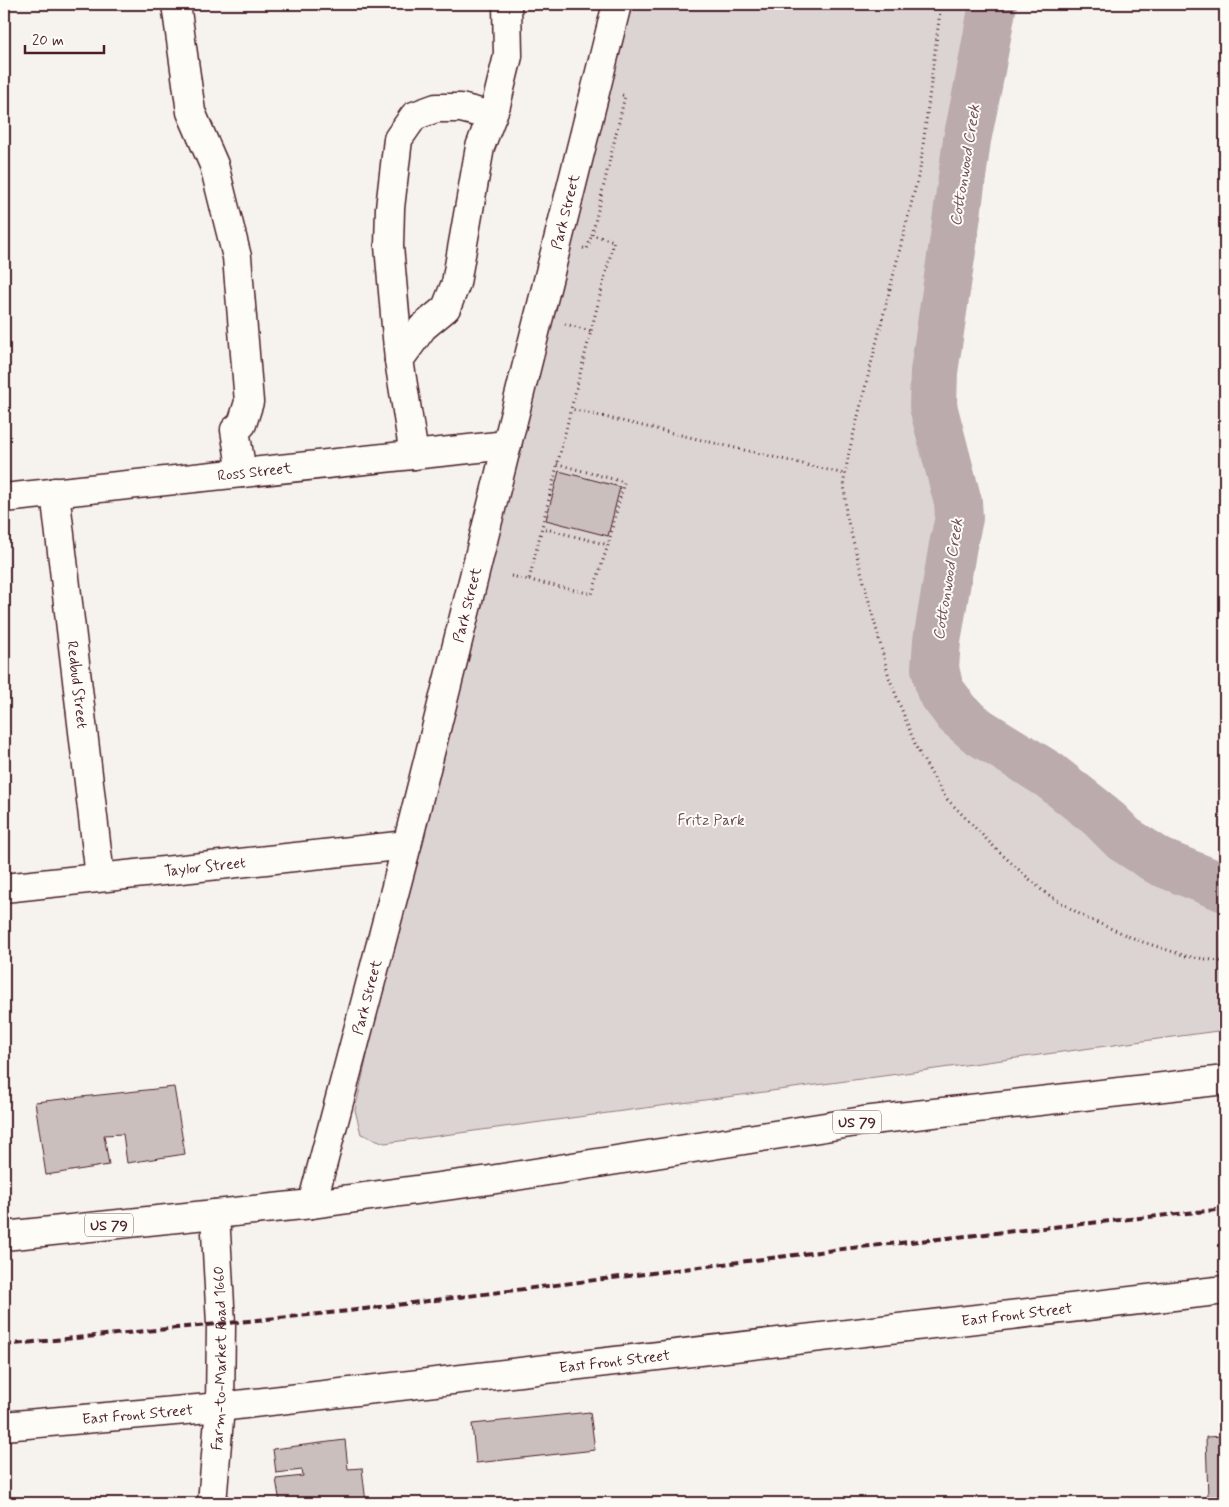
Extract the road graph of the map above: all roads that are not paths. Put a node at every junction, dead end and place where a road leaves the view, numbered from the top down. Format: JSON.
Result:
{"nodes":[{"id":1,"x":176,"y":4,"type":"edge"},
{"id":2,"x":508,"y":4,"type":"edge"},
{"id":3,"x":617,"y":4,"type":"edge"},
{"id":4,"x":492,"y":116,"type":"junction"},
{"id":5,"x":399,"y":360,"type":"junction"},
{"id":6,"x":507,"y":445,"type":"junction"},
{"id":7,"x":414,"y":455,"type":"junction"},
{"id":8,"x":242,"y":473,"type":"junction"},
{"id":9,"x":55,"y":492,"type":"junction"},
{"id":10,"x":4,"y":498,"type":"edge"},
{"id":11,"x":407,"y":845,"type":"junction"},
{"id":12,"x":100,"y":878,"type":"junction"},
{"id":13,"x":4,"y":888,"type":"edge"},
{"id":14,"x":1225,"y":1080,"type":"edge"},
{"id":15,"x":312,"y":1204,"type":"junction"},
{"id":16,"x":215,"y":1214,"type":"junction"},
{"id":17,"x":4,"y":1236,"type":"edge"},
{"id":18,"x":1225,"y":1290,"type":"edge"},
{"id":19,"x":220,"y":1407,"type":"junction"},
{"id":20,"x":4,"y":1426,"type":"edge"},
{"id":21,"x":212,"y":1503,"type":"edge"}],
"edges":[{"from":1,"to":8,"type":"main road"},
{"from":2,"to":4,"type":"main road"},
{"from":3,"to":6,"type":"main road","name":"Park Street"},
{"from":4,"to":5,"type":"main road"},
{"from":4,"to":5,"type":"main road"},
{"from":5,"to":7,"type":"main road"},
{"from":6,"to":7,"type":"main road","name":"Ross Street"},
{"from":6,"to":11,"type":"main road","name":"Park Street"},
{"from":7,"to":8,"type":"main road","name":"Ross Street"},
{"from":8,"to":9,"type":"main road","name":"Ross Street"},
{"from":9,"to":10,"type":"main road","name":"Ross Street"},
{"from":9,"to":12,"type":"main road","name":"Redbud Street"},
{"from":11,"to":12,"type":"main road","name":"Taylor Street"},
{"from":11,"to":15,"type":"main road","name":"Park Street"},
{"from":12,"to":13,"type":"main road","name":"Taylor Street"},
{"from":14,"to":15,"type":"main road","number":"US 79"},
{"from":15,"to":16,"type":"main road","number":"US 79"},
{"from":16,"to":17,"type":"main road","number":"US 79"},
{"from":16,"to":19,"type":"main road","name":"Farm-to-Market Road 1660"},
{"from":18,"to":19,"type":"main road","name":"East Front Street"},
{"from":19,"to":20,"type":"main road","name":"East Front Street"},
{"from":19,"to":21,"type":"main road","name":"Farm-to-Market Road 1660"}]}
